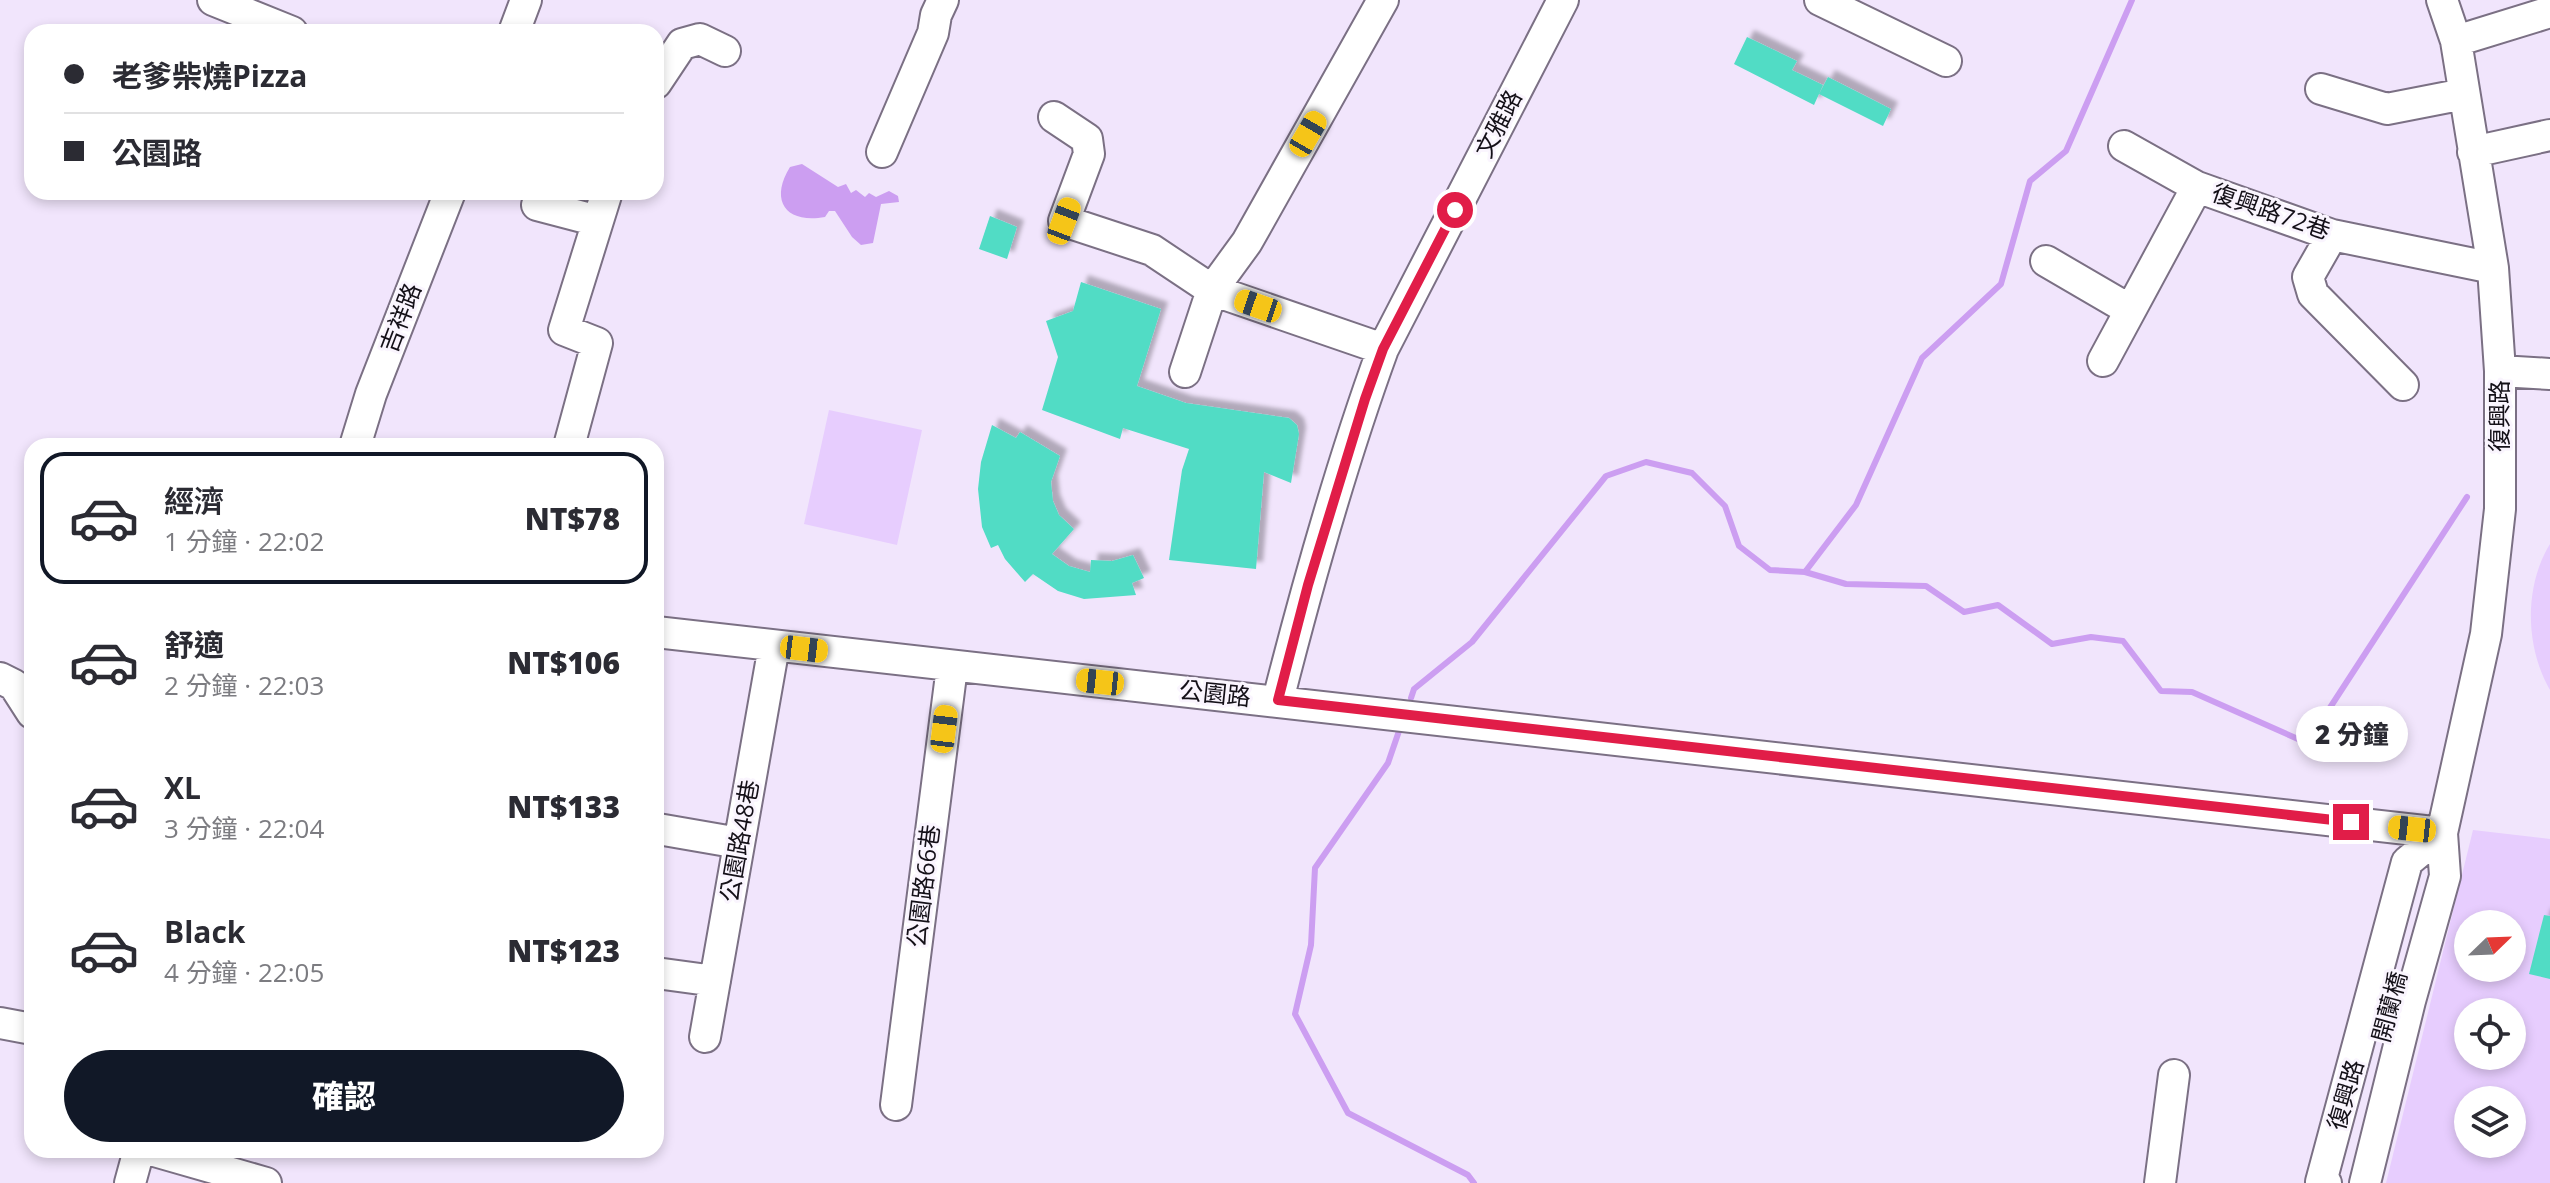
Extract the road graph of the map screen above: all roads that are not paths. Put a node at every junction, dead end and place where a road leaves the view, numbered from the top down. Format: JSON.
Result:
{"nodes":[{"id":1,"x":213,"y":0,"type":"edge"},
{"id":2,"x":526,"y":0,"type":"edge"},
{"id":3,"x":943,"y":0,"type":"edge"},
{"id":4,"x":1383,"y":0,"type":"edge"},
{"id":5,"x":1563,"y":0,"type":"edge"},
{"id":6,"x":1820,"y":0,"type":"edge"},
{"id":7,"x":2442,"y":0,"type":"edge"},
{"id":8,"x":2545,"y":0,"type":"edge"},
{"id":9,"x":2550,"y":6,"type":"edge"},
{"id":10,"x":2550,"y":12,"type":"edge"},
{"id":11,"x":272,"y":24,"type":"edge"},
{"id":12,"x":517,"y":24,"type":"edge"},
{"id":13,"x":2456,"y":41,"type":"junction"},
{"id":14,"x":725,"y":51,"type":"dead end"},
{"id":15,"x":1946,"y":61,"type":"dead end"},
{"id":16,"x":664,"y":71,"type":"edge"},
{"id":17,"x":2321,"y":89,"type":"dead end"},
{"id":18,"x":2464,"y":94,"type":"junction"},
{"id":19,"x":1054,"y":117,"type":"dead end"},
{"id":20,"x":2550,"y":135,"type":"edge"},
{"id":21,"x":2124,"y":146,"type":"dead end"},
{"id":22,"x":882,"y":152,"type":"dead end"},
{"id":23,"x":2473,"y":152,"type":"junction"},
{"id":24,"x":2197,"y":187,"type":"junction"},
{"id":25,"x":447,"y":200,"type":"edge"},
{"id":26,"x":605,"y":200,"type":"edge"},
{"id":27,"x":537,"y":205,"type":"dead end"},
{"id":28,"x":598,"y":221,"type":"junction"},
{"id":29,"x":2332,"y":235,"type":"junction"},
{"id":30,"x":2046,"y":261,"type":"dead end"},
{"id":31,"x":2493,"y":268,"type":"junction"},
{"id":32,"x":1212,"y":290,"type":"junction"},
{"id":33,"x":2130,"y":310,"type":"junction"},
{"id":34,"x":1383,"y":349,"type":"junction"},
{"id":35,"x":2103,"y":361,"type":"dead end"},
{"id":36,"x":2500,"y":371,"type":"junction"},
{"id":37,"x":1185,"y":372,"type":"dead end"},
{"id":38,"x":2550,"y":374,"type":"edge"},
{"id":39,"x":2403,"y":385,"type":"dead end"},
{"id":40,"x":357,"y":438,"type":"edge"},
{"id":41,"x":571,"y":438,"type":"edge"},
{"id":42,"x":664,"y":633,"type":"edge"},
{"id":43,"x":774,"y":646,"type":"junction"},
{"id":44,"x":952,"y":667,"type":"junction"},
{"id":45,"x":0,"y":678,"type":"edge"},
{"id":46,"x":1278,"y":700,"type":"junction"},
{"id":47,"x":24,"y":701,"type":"edge"},
{"id":48,"x":664,"y":830,"type":"edge"},
{"id":49,"x":2442,"y":833,"type":"junction"},
{"id":50,"x":739,"y":843,"type":"junction"},
{"id":51,"x":664,"y":974,"type":"edge"},
{"id":52,"x":715,"y":981,"type":"junction"},
{"id":53,"x":0,"y":1023,"type":"edge"},
{"id":54,"x":24,"y":1028,"type":"edge"},
{"id":55,"x":705,"y":1037,"type":"dead end"},
{"id":56,"x":2174,"y":1075,"type":"dead end"},
{"id":57,"x":896,"y":1105,"type":"dead end"},
{"id":58,"x":137,"y":1158,"type":"edge"},
{"id":59,"x":179,"y":1158,"type":"edge"},
{"id":60,"x":130,"y":1183,"type":"edge"},
{"id":61,"x":266,"y":1183,"type":"edge"},
{"id":62,"x":2160,"y":1183,"type":"edge"},
{"id":63,"x":2328,"y":1183,"type":"edge"},
{"id":64,"x":2365,"y":1183,"type":"edge"}],
"edges":[{"from":1,"to":11,"type":"street"},
{"from":2,"to":12,"type":"street"},
{"from":3,"to":22,"type":"street"},
{"from":4,"to":32,"type":"street"},
{"from":5,"to":34,"type":"street","name":"文雅路"},
{"from":6,"to":15,"type":"street"},
{"from":7,"to":13,"type":"street","name":"復興路"},
{"from":8,"to":9,"type":"street"},
{"from":10,"to":13,"type":"street"},
{"from":13,"to":18,"type":"street","name":"復興路"},
{"from":14,"to":16,"type":"street"},
{"from":17,"to":18,"type":"street"},
{"from":18,"to":23,"type":"street","name":"復興路"},
{"from":19,"to":32,"type":"street"},
{"from":20,"to":23,"type":"street"},
{"from":21,"to":24,"type":"street"},
{"from":23,"to":31,"type":"street","name":"復興路"},
{"from":24,"to":29,"type":"street","name":"復興路72巷"},
{"from":24,"to":33,"type":"street","name":"復興路72巷"},
{"from":25,"to":40,"type":"street","name":"吉祥路"},
{"from":26,"to":28,"type":"street"},
{"from":27,"to":28,"type":"street"},
{"from":28,"to":41,"type":"street"},
{"from":29,"to":31,"type":"street","name":"復興路72巷"},
{"from":29,"to":39,"type":"street"},
{"from":30,"to":33,"type":"street"},
{"from":31,"to":36,"type":"street","name":"復興路"},
{"from":32,"to":34,"type":"street"},
{"from":32,"to":37,"type":"street"},
{"from":33,"to":35,"type":"street","name":"復興路72巷"},
{"from":34,"to":46,"type":"street","name":"文雅路"},
{"from":36,"to":38,"type":"street"},
{"from":36,"to":49,"type":"street","name":"復興路"},
{"from":42,"to":43,"type":"street","name":"公園路"},
{"from":43,"to":44,"type":"street","name":"公園路"},
{"from":43,"to":50,"type":"street","name":"公園路48巷"},
{"from":44,"to":46,"type":"street","name":"公園路"},
{"from":44,"to":57,"type":"street","name":"公園路66巷"},
{"from":45,"to":47,"type":"street"},
{"from":46,"to":49,"type":"street","name":"公園路"},
{"from":48,"to":50,"type":"street"},
{"from":49,"to":63,"type":"street","name":"復興路"},
{"from":49,"to":64,"type":"street","name":"復興路"},
{"from":50,"to":52,"type":"street","name":"公園路48巷"},
{"from":51,"to":52,"type":"street"},
{"from":52,"to":55,"type":"street","name":"公園路48巷"},
{"from":53,"to":54,"type":"street"},
{"from":56,"to":62,"type":"street"},
{"from":58,"to":60,"type":"street"},
{"from":59,"to":61,"type":"street"}]}
